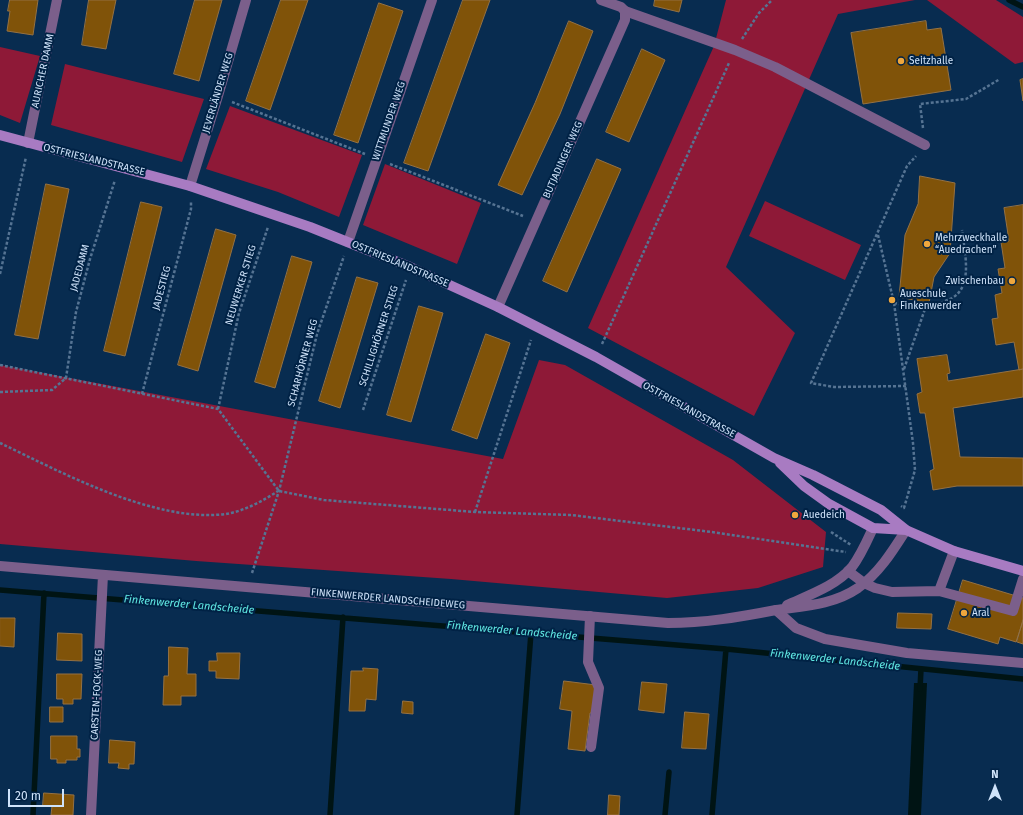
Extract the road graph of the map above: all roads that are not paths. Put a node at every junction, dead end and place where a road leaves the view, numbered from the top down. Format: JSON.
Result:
{"nodes":[{"id":1,"x":57,"y":0,"type":"edge"},
{"id":2,"x":246,"y":0,"type":"edge"},
{"id":3,"x":432,"y":0,"type":"edge"},
{"id":4,"x":601,"y":0,"type":"edge"},
{"id":5,"x":625,"y":11,"type":"junction"},
{"id":6,"x":0,"y":135,"type":"edge"},
{"id":7,"x":28,"y":142,"type":"junction"},
{"id":8,"x":925,"y":145,"type":"dead end"},
{"id":9,"x":190,"y":186,"type":"junction"},
{"id":10,"x":348,"y":242,"type":"junction"},
{"id":11,"x":498,"y":307,"type":"junction"},
{"id":12,"x":774,"y":458,"type":"junction"},
{"id":13,"x":873,"y":528,"type":"junction"},
{"id":14,"x":906,"y":530,"type":"junction"},
{"id":15,"x":954,"y":551,"type":"junction"},
{"id":16,"x":0,"y":566,"type":"edge"},
{"id":17,"x":848,"y":571,"type":"junction"},
{"id":18,"x":1023,"y":571,"type":"edge"},
{"id":19,"x":103,"y":575,"type":"junction"},
{"id":20,"x":1023,"y":579,"type":"edge"},
{"id":21,"x":864,"y":584,"type":"junction"},
{"id":22,"x":939,"y":591,"type":"junction"},
{"id":23,"x":776,"y":610,"type":"junction"},
{"id":24,"x":590,"y":616,"type":"junction"},
{"id":25,"x":1023,"y":663,"type":"edge"},
{"id":26,"x":591,"y":747,"type":"dead end"},
{"id":27,"x":91,"y":815,"type":"edge"}],
"edges":[{"from":1,"to":7,"type":"street","name":"AURICHER DAMM"},
{"from":2,"to":9,"type":"street","name":"JEVERLÄNDER WEG"},
{"from":3,"to":10,"type":"street","name":"WITTMUNDER WEG"},
{"from":4,"to":5,"type":"street"},
{"from":5,"to":8,"type":"street"},
{"from":5,"to":11,"type":"street","name":"BUTJADINGER WEG"},
{"from":6,"to":7,"type":"street","name":"OSTFRIESLANDSTRASSE"},
{"from":7,"to":9,"type":"street","name":"OSTFRIESLANDSTRASSE"},
{"from":9,"to":10,"type":"street","name":"OSTFRIESLANDSTRASSE"},
{"from":10,"to":11,"type":"street","name":"OSTFRIESLANDSTRASSE"},
{"from":11,"to":12,"type":"street","name":"OSTFRIESLANDSTRASSE"},
{"from":12,"to":13,"type":"street","name":"OSTFRIESLANDSTRASSE"},
{"from":12,"to":14,"type":"street","name":"OSTFRIESLANDSTRASSE"},
{"from":13,"to":14,"type":"street","name":"OSTFRIESLANDSTRASSE"},
{"from":13,"to":17,"type":"street","name":"FINKENWERDER LANDSCHEIDEWEG"},
{"from":14,"to":15,"type":"street","name":"OSTFRIESLANDSTRASSE"},
{"from":14,"to":21,"type":"street","name":"FINKENWERDER LANDSCHEIDEWEG"},
{"from":15,"to":18,"type":"street","name":"OSTFRIESLANDSTRASSE"},
{"from":15,"to":22,"type":"street"},
{"from":16,"to":19,"type":"street","name":"FINKENWERDER LANDSCHEIDEWEG"},
{"from":17,"to":21,"type":"street"},
{"from":17,"to":23,"type":"street","name":"FINKENWERDER LANDSCHEIDEWEG"},
{"from":19,"to":24,"type":"street","name":"FINKENWERDER LANDSCHEIDEWEG"},
{"from":19,"to":27,"type":"street","name":"CARSTEN-FOCK-WEG"},
{"from":20,"to":22,"type":"street"},
{"from":21,"to":22,"type":"street"},
{"from":21,"to":23,"type":"street","name":"FINKENWERDER LANDSCHEIDEWEG"},
{"from":23,"to":24,"type":"street","name":"FINKENWERDER LANDSCHEIDEWEG"},
{"from":23,"to":25,"type":"street"},
{"from":24,"to":26,"type":"street"}]}
